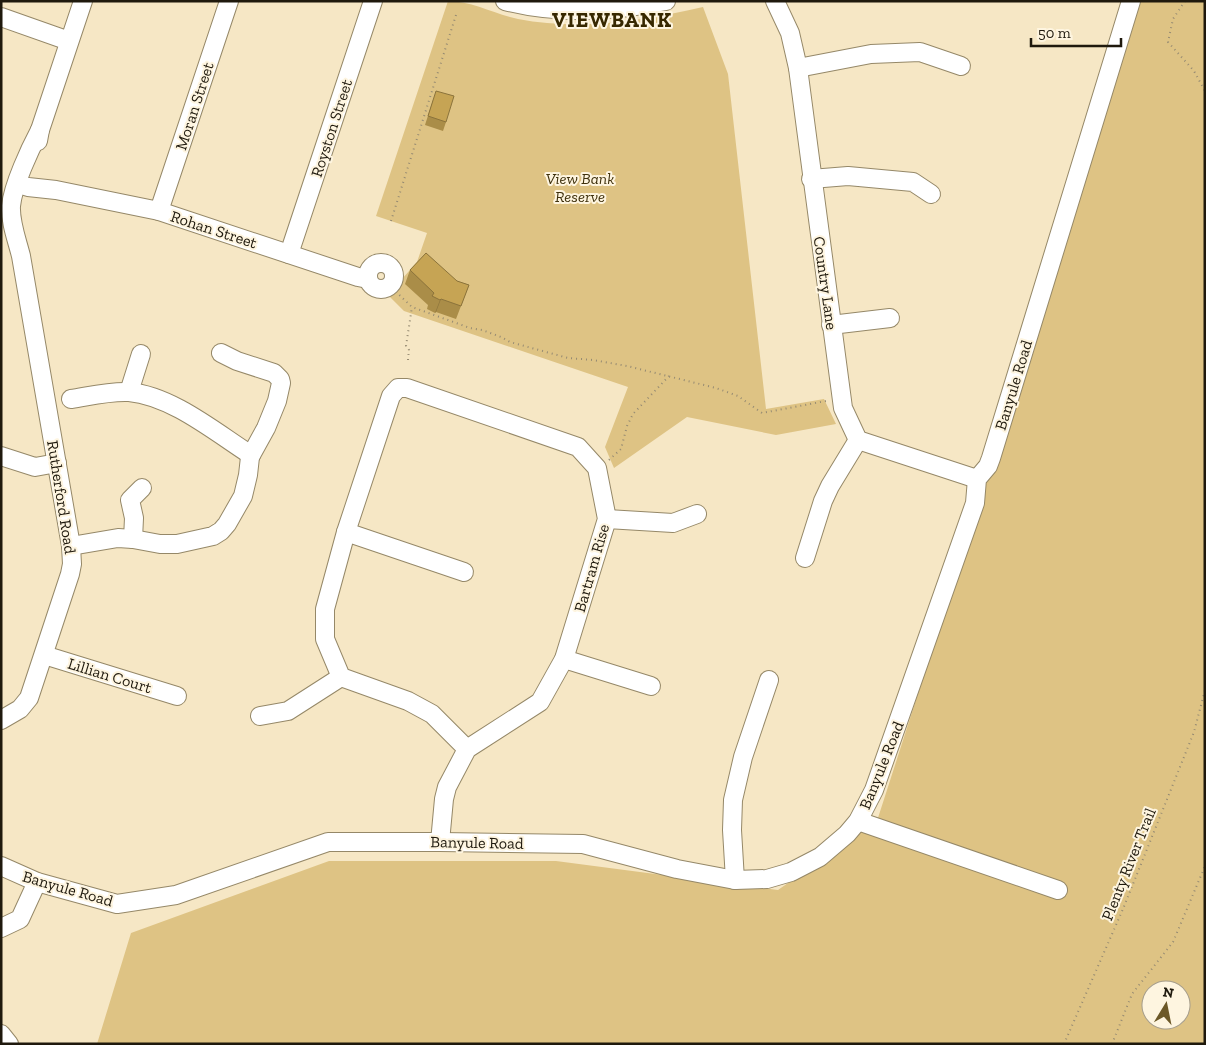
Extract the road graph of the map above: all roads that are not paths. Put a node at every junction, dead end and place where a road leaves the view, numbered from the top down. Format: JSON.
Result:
{"nodes":[{"id":1,"x":82,"y":1,"type":"edge"},
{"id":2,"x":229,"y":1,"type":"edge"},
{"id":3,"x":374,"y":1,"type":"edge"},
{"id":4,"x":505,"y":1,"type":"edge"},
{"id":5,"x":666,"y":1,"type":"edge"},
{"id":6,"x":775,"y":1,"type":"edge"},
{"id":7,"x":1131,"y":1,"type":"edge"},
{"id":8,"x":621,"y":5,"type":"edge"},
{"id":9,"x":1,"y":16,"type":"edge"},
{"id":10,"x":70,"y":41,"type":"junction"},
{"id":11,"x":960,"y":66,"type":"dead end"},
{"id":12,"x":798,"y":68,"type":"junction"},
{"id":13,"x":812,"y":179,"type":"junction"},
{"id":14,"x":16,"y":190,"type":"edge"},
{"id":15,"x":931,"y":194,"type":"dead end"},
{"id":16,"x":159,"y":211,"type":"junction"},
{"id":17,"x":289,"y":254,"type":"junction"},
{"id":18,"x":392,"y":282,"type":"road end"},
{"id":19,"x":890,"y":318,"type":"dead end"},
{"id":20,"x":831,"y":325,"type":"junction"},
{"id":21,"x":221,"y":353,"type":"dead end"},
{"id":22,"x":141,"y":354,"type":"dead end"},
{"id":23,"x":129,"y":392,"type":"junction"},
{"id":24,"x":71,"y":399,"type":"dead end"},
{"id":25,"x":858,"y":440,"type":"junction"},
{"id":26,"x":251,"y":455,"type":"junction"},
{"id":27,"x":1,"y":456,"type":"edge"},
{"id":28,"x":57,"y":463,"type":"junction"},
{"id":29,"x":978,"y":480,"type":"junction"},
{"id":30,"x":142,"y":488,"type":"dead end"},
{"id":31,"x":697,"y":514,"type":"dead end"},
{"id":32,"x":607,"y":519,"type":"junction"},
{"id":33,"x":346,"y":532,"type":"junction"},
{"id":34,"x":133,"y":538,"type":"junction"},
{"id":35,"x":72,"y":546,"type":"junction"},
{"id":36,"x":805,"y":558,"type":"dead end"},
{"id":37,"x":464,"y":572,"type":"dead end"},
{"id":38,"x":44,"y":655,"type":"junction"},
{"id":39,"x":564,"y":659,"type":"junction"},
{"id":40,"x":341,"y":677,"type":"junction"},
{"id":41,"x":769,"y":680,"type":"dead end"},
{"id":42,"x":651,"y":686,"type":"dead end"},
{"id":43,"x":177,"y":696,"type":"dead end"},
{"id":44,"x":260,"y":716,"type":"dead end"},
{"id":45,"x":1,"y":720,"type":"edge"},
{"id":46,"x":467,"y":749,"type":"junction"},
{"id":47,"x":858,"y":821,"type":"junction"},
{"id":48,"x":440,"y":842,"type":"junction"},
{"id":49,"x":1,"y":866,"type":"edge"},
{"id":50,"x":735,"y":880,"type":"junction"},
{"id":51,"x":36,"y":882,"type":"junction"},
{"id":52,"x":1058,"y":890,"type":"dead end"},
{"id":53,"x":1,"y":928,"type":"edge"},
{"id":54,"x":1,"y":1034,"type":"edge"},
{"id":55,"x":9,"y":1044,"type":"edge"}],
"edges":[{"from":1,"to":10,"type":"street","name":"Rutherford Road"},
{"from":2,"to":16,"type":"street","name":"Moran Street"},
{"from":3,"to":17,"type":"street","name":"Royston Street"},
{"from":4,"to":8,"type":"street"},
{"from":5,"to":8,"type":"street"},
{"from":6,"to":12,"type":"street","name":"Country Lane"},
{"from":7,"to":29,"type":"street","name":"Banyule Road"},
{"from":9,"to":10,"type":"street"},
{"from":10,"to":14,"type":"street","name":"Rutherford Road"},
{"from":11,"to":12,"type":"street"},
{"from":12,"to":13,"type":"street","name":"Country Lane"},
{"from":13,"to":15,"type":"street"},
{"from":13,"to":20,"type":"street","name":"Country Lane"},
{"from":14,"to":16,"type":"street","name":"Rohan Street"},
{"from":14,"to":28,"type":"street","name":"Rutherford Road"},
{"from":16,"to":17,"type":"street","name":"Rohan Street"},
{"from":17,"to":18,"type":"street","name":"Rohan Street"},
{"from":19,"to":20,"type":"street"},
{"from":20,"to":25,"type":"street","name":"Country Lane"},
{"from":21,"to":26,"type":"street"},
{"from":22,"to":23,"type":"street"},
{"from":23,"to":24,"type":"street"},
{"from":23,"to":26,"type":"street"},
{"from":25,"to":29,"type":"street"},
{"from":25,"to":36,"type":"street"},
{"from":26,"to":34,"type":"street"},
{"from":27,"to":28,"type":"street"},
{"from":28,"to":35,"type":"street","name":"Rutherford Road"},
{"from":29,"to":47,"type":"street","name":"Banyule Road"},
{"from":30,"to":34,"type":"street"},
{"from":31,"to":32,"type":"street"},
{"from":32,"to":33,"type":"street","name":"Bartram Rise"},
{"from":32,"to":39,"type":"street","name":"Bartram Rise"},
{"from":33,"to":37,"type":"street"},
{"from":33,"to":40,"type":"street"},
{"from":34,"to":35,"type":"street"},
{"from":35,"to":38,"type":"street","name":"Rutherford Road"},
{"from":38,"to":43,"type":"street","name":"Lillian Court"},
{"from":38,"to":45,"type":"street","name":"Rutherford Road"},
{"from":39,"to":42,"type":"street"},
{"from":39,"to":46,"type":"street","name":"Bartram Rise"},
{"from":40,"to":44,"type":"street"},
{"from":40,"to":46,"type":"street"},
{"from":41,"to":50,"type":"street"},
{"from":46,"to":48,"type":"street"},
{"from":47,"to":50,"type":"street","name":"Banyule Road"},
{"from":47,"to":52,"type":"street"},
{"from":48,"to":50,"type":"street","name":"Banyule Road"},
{"from":48,"to":51,"type":"street","name":"Banyule Road"},
{"from":49,"to":51,"type":"street","name":"Banyule Road"},
{"from":51,"to":53,"type":"street"},
{"from":54,"to":55,"type":"street"}]}
